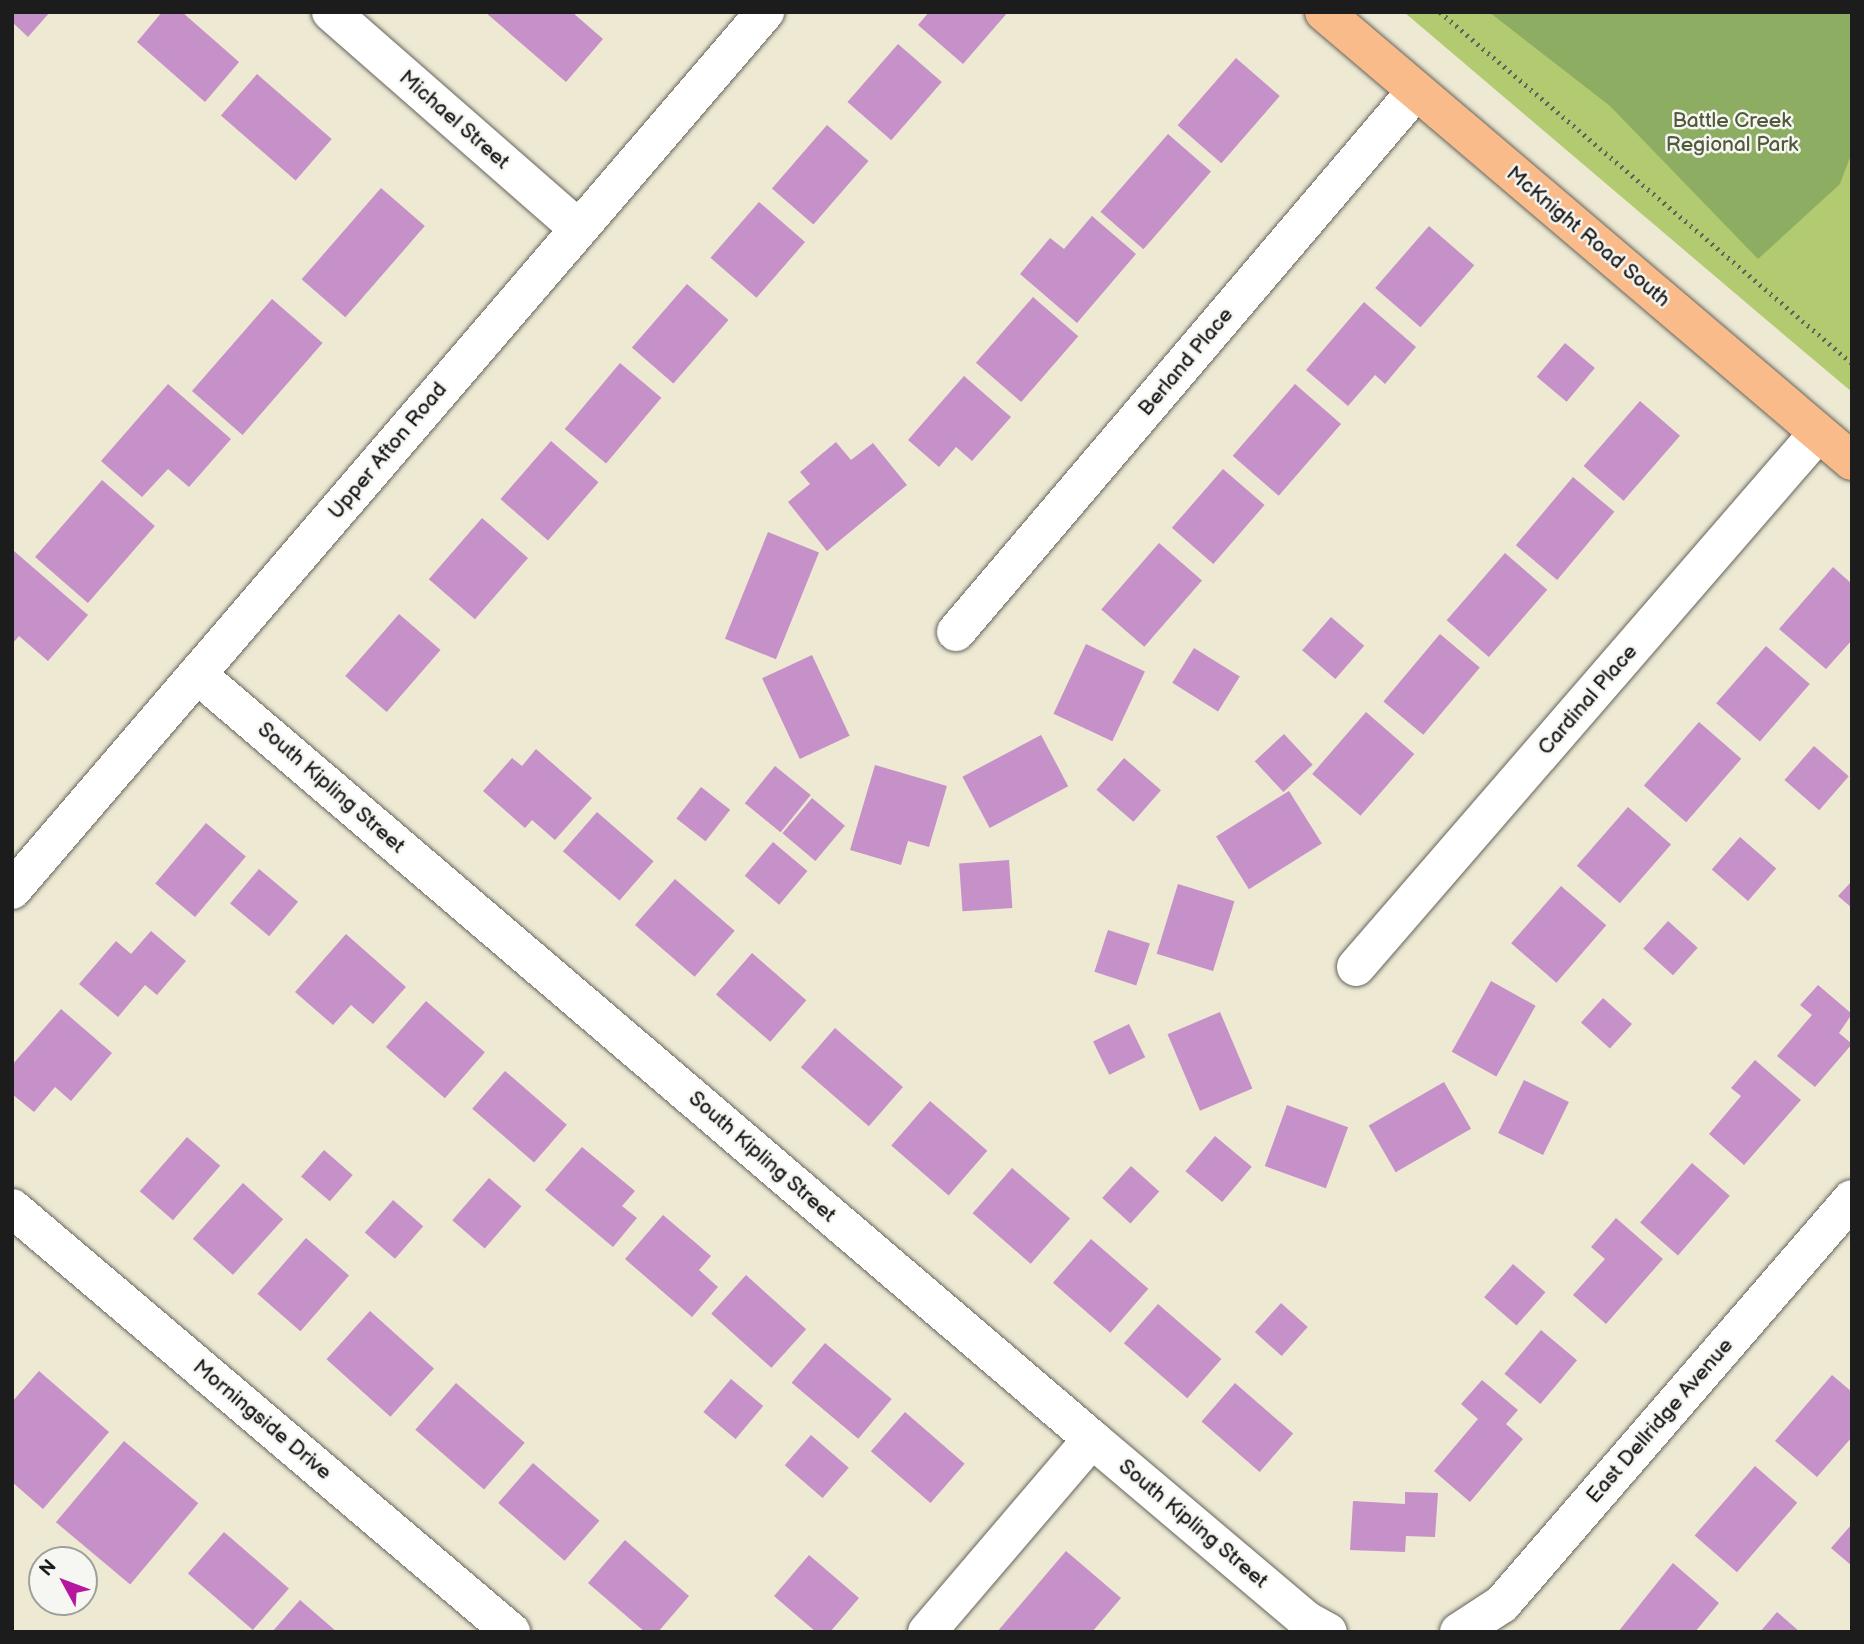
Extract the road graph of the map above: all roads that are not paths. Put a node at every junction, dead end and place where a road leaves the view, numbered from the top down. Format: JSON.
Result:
{"nodes":[{"id":1,"x":331,"y":12,"type":"edge"},
{"id":2,"x":765,"y":12,"type":"edge"},
{"id":3,"x":1324,"y":12,"type":"edge"},
{"id":4,"x":1416,"y":91,"type":"junction"},
{"id":5,"x":577,"y":227,"type":"junction"},
{"id":6,"x":1818,"y":433,"type":"junction"},
{"id":7,"x":1852,"y":461,"type":"edge"},
{"id":8,"x":956,"y":632,"type":"dead end"},
{"id":9,"x":199,"y":676,"type":"junction"},
{"id":10,"x":12,"y":890,"type":"edge"},
{"id":11,"x":1356,"y":967,"type":"dead end"},
{"id":12,"x":1852,"y":1199,"type":"edge"},
{"id":13,"x":12,"y":1208,"type":"edge"},
{"id":14,"x":1092,"y":1439,"type":"junction"},
{"id":15,"x":511,"y":1632,"type":"edge"},
{"id":16,"x":927,"y":1632,"type":"edge"},
{"id":17,"x":1328,"y":1632,"type":"edge"},
{"id":18,"x":1460,"y":1632,"type":"edge"}],
"edges":[{"from":1,"to":5,"type":"street","name":"Michael Street"},
{"from":2,"to":5,"type":"street","name":"Upper Afton Road"},
{"from":3,"to":4,"type":"main road","name":"McKnight Road South"},
{"from":4,"to":6,"type":"main road","name":"McKnight Road South"},
{"from":4,"to":8,"type":"street","name":"Berland Place"},
{"from":5,"to":9,"type":"street","name":"Upper Afton Road"},
{"from":6,"to":7,"type":"main road","name":"McKnight Road South"},
{"from":6,"to":11,"type":"street","name":"Cardinal Place"},
{"from":9,"to":10,"type":"street","name":"Upper Afton Road"},
{"from":9,"to":14,"type":"street","name":"South Kipling Street"},
{"from":12,"to":18,"type":"street","name":"East Dellridge Avenue"},
{"from":13,"to":15,"type":"street","name":"Morningside Drive"},
{"from":14,"to":16,"type":"street"},
{"from":14,"to":17,"type":"street","name":"South Kipling Street"}]}
